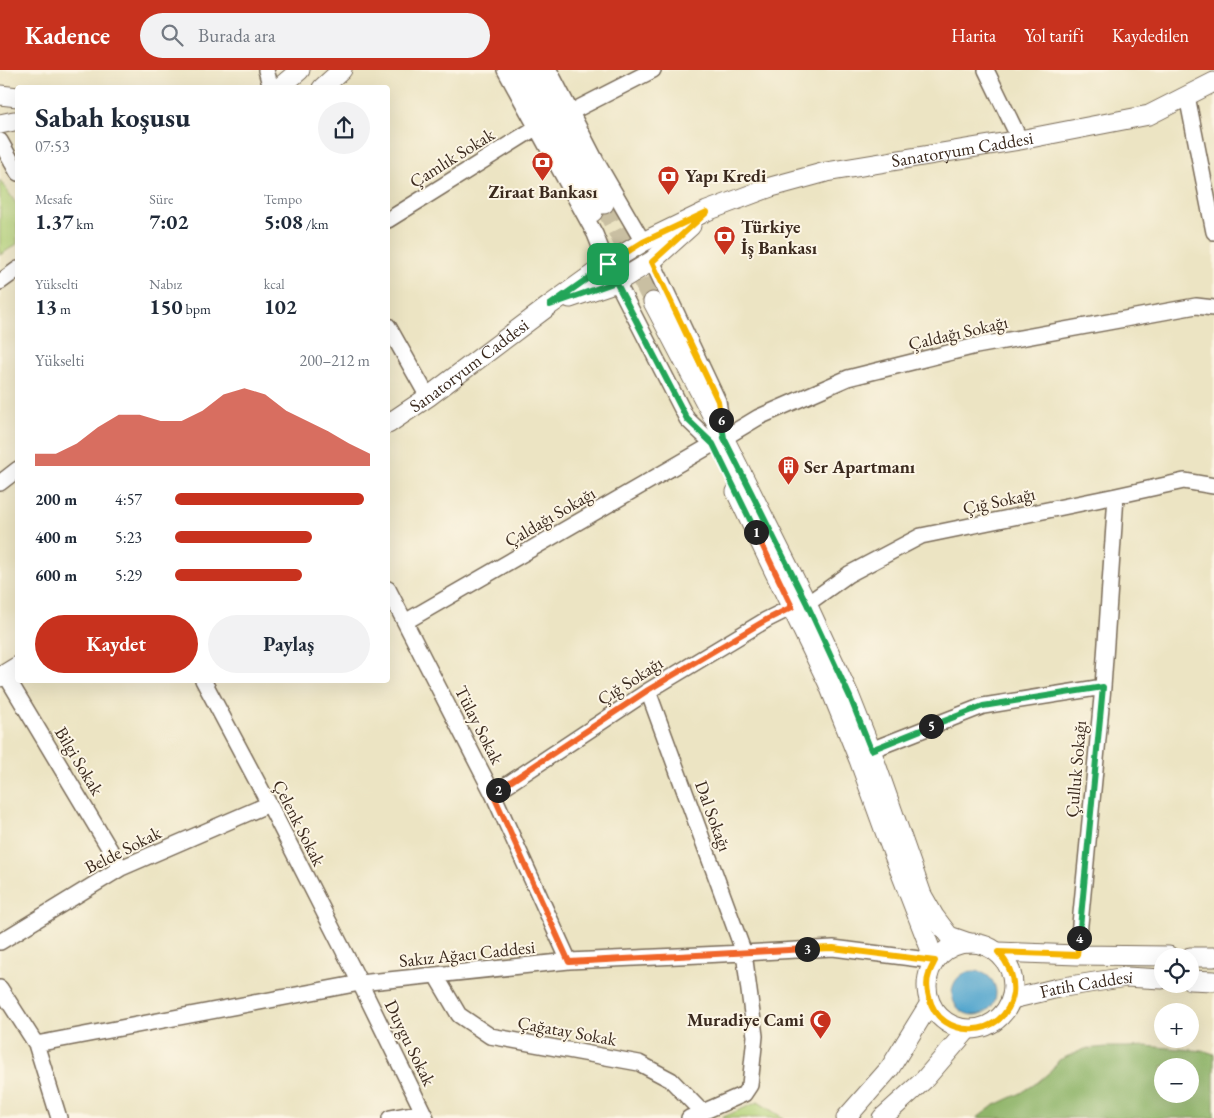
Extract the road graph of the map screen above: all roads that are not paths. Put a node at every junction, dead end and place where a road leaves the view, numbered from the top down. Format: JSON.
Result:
{"nodes":[{"id":1,"x":266,"y":70,"type":"edge"},
{"id":2,"x":300,"y":70,"type":"edge"},
{"id":3,"x":342,"y":70,"type":"edge"},
{"id":4,"x":505,"y":70,"type":"edge"},
{"id":5,"x":518,"y":70,"type":"edge"},
{"id":6,"x":535,"y":70,"type":"edge"},
{"id":7,"x":548,"y":70,"type":"edge"},
{"id":8,"x":653,"y":70,"type":"edge"},
{"id":9,"x":986,"y":70,"type":"edge"},
{"id":10,"x":1214,"y":82,"type":"edge"},
{"id":11,"x":271,"y":85,"type":"edge"},
{"id":12,"x":282,"y":85,"type":"edge"},
{"id":13,"x":325,"y":85,"type":"edge"},
{"id":14,"x":0,"y":95,"type":"edge"},
{"id":15,"x":1187,"y":96,"type":"junction"},
{"id":16,"x":15,"y":97,"type":"edge"},
{"id":17,"x":571,"y":112,"type":"junction"},
{"id":18,"x":15,"y":120,"type":"edge"},
{"id":19,"x":0,"y":124,"type":"edge"},
{"id":20,"x":536,"y":127,"type":"junction"},
{"id":21,"x":1020,"y":140,"type":"junction"},
{"id":22,"x":0,"y":141,"type":"edge"},
{"id":23,"x":15,"y":168,"type":"edge"},
{"id":24,"x":707,"y":212,"type":"junction"},
{"id":25,"x":390,"y":219,"type":"edge"},
{"id":26,"x":1214,"y":232,"type":"edge"},
{"id":27,"x":643,"y":242,"type":"junction"},
{"id":28,"x":652,"y":262,"type":"junction"},
{"id":29,"x":608,"y":264,"type":"junction"},
{"id":30,"x":15,"y":272,"type":"edge"},
{"id":31,"x":0,"y":282,"type":"edge"},
{"id":32,"x":616,"y":282,"type":"junction"},
{"id":33,"x":550,"y":305,"type":"junction"},
{"id":34,"x":648,"y":305,"type":"tunnel mouth"},
{"id":35,"x":1214,"y":308,"type":"edge"},
{"id":36,"x":390,"y":330,"type":"edge"},
{"id":37,"x":428,"y":397,"type":"junction"},
{"id":38,"x":390,"y":423,"type":"edge"},
{"id":39,"x":718,"y":441,"type":"junction"},
{"id":40,"x":15,"y":472,"type":"edge"},
{"id":41,"x":0,"y":483,"type":"edge"},
{"id":42,"x":1214,"y":486,"type":"edge"},
{"id":43,"x":1116,"y":496,"type":"junction"},
{"id":44,"x":390,"y":594,"type":"edge"},
{"id":45,"x":799,"y":605,"type":"junction"},
{"id":46,"x":405,"y":622,"type":"junction"},
{"id":47,"x":8,"y":673,"type":"edge"},
{"id":48,"x":205,"y":683,"type":"edge"},
{"id":49,"x":1103,"y":687,"type":"junction"},
{"id":50,"x":648,"y":690,"type":"junction"},
{"id":51,"x":871,"y":750,"type":"junction"},
{"id":52,"x":493,"y":794,"type":"junction"},
{"id":53,"x":269,"y":804,"type":"junction"},
{"id":54,"x":122,"y":868,"type":"junction"},
{"id":55,"x":0,"y":942,"type":"edge"},
{"id":56,"x":969,"y":943,"type":"junction"},
{"id":57,"x":998,"y":952,"type":"junction"},
{"id":58,"x":744,"y":953,"type":"junction"},
{"id":59,"x":1077,"y":955,"type":"junction"},
{"id":60,"x":1154,"y":956,"type":"edge"},
{"id":61,"x":1199,"y":956,"type":"edge"},
{"id":62,"x":1214,"y":957,"type":"edge"},
{"id":63,"x":935,"y":961,"type":"junction"},
{"id":64,"x":569,"y":962,"type":"junction"},
{"id":65,"x":436,"y":976,"type":"junction"},
{"id":66,"x":1154,"y":979,"type":"edge"},
{"id":67,"x":1199,"y":980,"type":"edge"},
{"id":68,"x":1214,"y":981,"type":"edge"},
{"id":69,"x":360,"y":983,"type":"junction"},
{"id":70,"x":0,"y":988,"type":"edge"},
{"id":71,"x":1012,"y":999,"type":"junction"},
{"id":72,"x":930,"y":1004,"type":"junction"},
{"id":73,"x":967,"y":1030,"type":"junction"},
{"id":74,"x":36,"y":1044,"type":"junction"},
{"id":75,"x":424,"y":1115,"type":"edge"},
{"id":76,"x":695,"y":1115,"type":"edge"},
{"id":77,"x":59,"y":1118,"type":"edge"},
{"id":78,"x":390,"y":1118,"type":"edge"},
{"id":79,"x":846,"y":1118,"type":"edge"},
{"id":80,"x":882,"y":1118,"type":"edge"}],
"edges":[{"from":1,"to":11,"type":"street"},
{"from":2,"to":12,"type":"main road"},
{"from":3,"to":13,"type":"main road"},
{"from":4,"to":20,"type":"street"},
{"from":5,"to":6,"type":"main road"},
{"from":7,"to":17,"type":"street"},
{"from":8,"to":17,"type":"street"},
{"from":9,"to":21,"type":"street"},
{"from":10,"to":15,"type":"main road","name":"Sanatoryum Caddesi"},
{"from":14,"to":16,"type":"main road"},
{"from":15,"to":21,"type":"main road","name":"Sanatoryum Caddesi"},
{"from":15,"to":26,"type":"street"},
{"from":17,"to":27,"type":"street"},
{"from":18,"to":19,"type":"main road"},
{"from":20,"to":25,"type":"street","name":"Çamlık Sokak"},
{"from":20,"to":29,"type":"street"},
{"from":21,"to":24,"type":"main road","name":"Sanatoryum Caddesi"},
{"from":22,"to":23,"type":"street"},
{"from":24,"to":27,"type":"main road","name":"Sanatoryum Caddesi"},
{"from":24,"to":28,"type":"main road","name":"Sanatoryum Caddesi"},
{"from":27,"to":29,"type":"main road","name":"Sanatoryum Caddesi"},
{"from":28,"to":32,"type":"main road","name":"Sanatoryum Caddesi"},
{"from":28,"to":39,"type":"street"},
{"from":29,"to":33,"type":"main road","name":"Sanatoryum Caddesi"},
{"from":30,"to":31,"type":"street"},
{"from":32,"to":33,"type":"main road","name":"Sanatoryum Caddesi"},
{"from":32,"to":39,"type":"street"},
{"from":33,"to":37,"type":"main road","name":"Sanatoryum Caddesi"},
{"from":34,"to":39,"type":"main road"},
{"from":35,"to":39,"type":"street","name":"Çaldağı Sokağı"},
{"from":36,"to":37,"type":"street"},
{"from":37,"to":38,"type":"main road","name":"Sanatoryum Caddesi"},
{"from":39,"to":45,"type":"main road"},
{"from":39,"to":46,"type":"street","name":"Çaldağı Sokağı"},
{"from":40,"to":41,"type":"street"},
{"from":42,"to":43,"type":"street","name":"Çığ Sokağı"},
{"from":43,"to":45,"type":"street","name":"Çığ Sokağı"},
{"from":43,"to":49,"type":"street","name":"Çulluk Sokağı"},
{"from":44,"to":46,"type":"street","name":"Tülay Sokak"},
{"from":45,"to":50,"type":"street","name":"Çığ Sokağı"},
{"from":45,"to":51,"type":"main road"},
{"from":45,"to":63,"type":"main road"},
{"from":46,"to":52,"type":"street","name":"Tülay Sokak"},
{"from":47,"to":54,"type":"street","name":"Bilgi Sokak"},
{"from":48,"to":53,"type":"street","name":"Çelenk Sokak"},
{"from":49,"to":51,"type":"street"},
{"from":49,"to":59,"type":"street","name":"Çulluk Sokağı"},
{"from":50,"to":52,"type":"street","name":"Çığ Sokağı"},
{"from":50,"to":58,"type":"street","name":"Dal Sokağı"},
{"from":51,"to":56,"type":"main road"},
{"from":52,"to":64,"type":"street","name":"Tülay Sokak"},
{"from":53,"to":54,"type":"street","name":"Belde Sokak"},
{"from":53,"to":69,"type":"street","name":"Çelenk Sokak"},
{"from":54,"to":55,"type":"street","name":"Belde Sokak"},
{"from":56,"to":57,"type":"main road"},
{"from":56,"to":63,"type":"main road"},
{"from":57,"to":59,"type":"main road","name":"Fatih Caddesi"},
{"from":57,"to":71,"type":"main road"},
{"from":58,"to":63,"type":"street","name":"Sakız Ağacı Caddesi"},
{"from":58,"to":64,"type":"street","name":"Sakız Ağacı Caddesi"},
{"from":58,"to":76,"type":"street","name":"Dal Sokağı"},
{"from":59,"to":60,"type":"main road","name":"Fatih Caddesi"},
{"from":61,"to":62,"type":"main road"},
{"from":63,"to":72,"type":"main road"},
{"from":64,"to":65,"type":"street","name":"Sakız Ağacı Caddesi"},
{"from":65,"to":69,"type":"street","name":"Sakız Ağacı Caddesi"},
{"from":65,"to":76,"type":"street","name":"Çağatay Sokak"},
{"from":66,"to":71,"type":"main road","name":"Fatih Caddesi"},
{"from":67,"to":68,"type":"main road"},
{"from":69,"to":74,"type":"street","name":"Sakız Ağacı Caddesi"},
{"from":69,"to":75,"type":"street","name":"Duygu Sokak"},
{"from":70,"to":74,"type":"street"},
{"from":71,"to":73,"type":"main road"},
{"from":72,"to":73,"type":"main road"},
{"from":72,"to":79,"type":"main road"},
{"from":73,"to":80,"type":"main road"},
{"from":74,"to":77,"type":"street"},
{"from":75,"to":78,"type":"street"}]}
